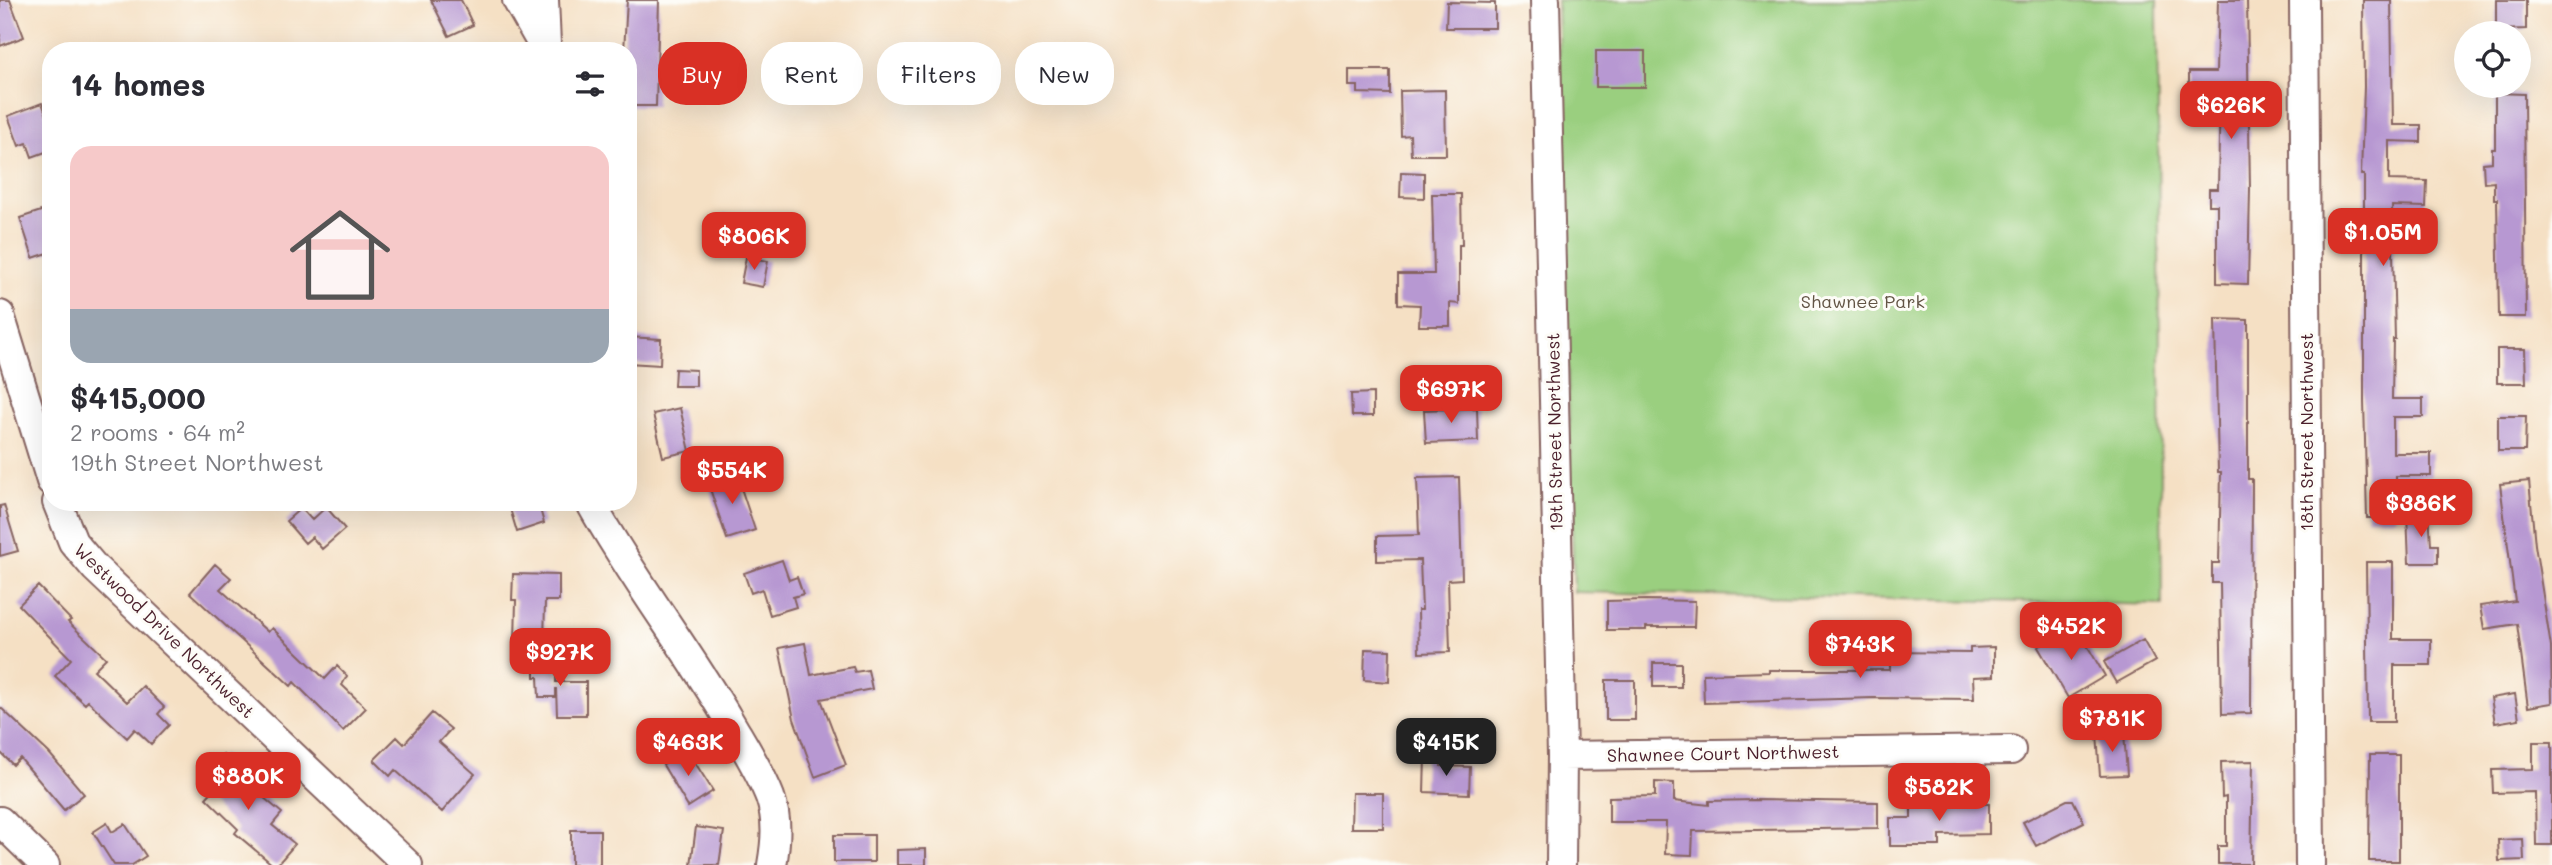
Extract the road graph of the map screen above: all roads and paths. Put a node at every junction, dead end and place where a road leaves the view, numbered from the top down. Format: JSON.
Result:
{"nodes":[{"id":1,"x":517,"y":0,"type":"edge"},
{"id":2,"x":544,"y":0,"type":"edge"},
{"id":3,"x":1545,"y":0,"type":"edge"},
{"id":4,"x":2304,"y":0,"type":"edge"},
{"id":5,"x":541,"y":42,"type":"edge"},
{"id":6,"x":546,"y":42,"type":"edge"},
{"id":7,"x":0,"y":314,"type":"edge"},
{"id":8,"x":42,"y":452,"type":"edge"},
{"id":9,"x":61,"y":511,"type":"edge"},
{"id":10,"x":596,"y":511,"type":"edge"},
{"id":11,"x":2011,"y":750,"type":"dead end"},
{"id":12,"x":1562,"y":756,"type":"junction"},
{"id":13,"x":0,"y":821,"type":"edge"},
{"id":14,"x":45,"y":865,"type":"edge"},
{"id":15,"x":408,"y":865,"type":"edge"},
{"id":16,"x":772,"y":865,"type":"edge"},
{"id":17,"x":1561,"y":865,"type":"edge"},
{"id":18,"x":2310,"y":865,"type":"edge"}],
"edges":[{"from":1,"to":5,"type":"street"},
{"from":2,"to":6,"type":"street"},
{"from":3,"to":12,"type":"street","name":"19th Street Northwest"},
{"from":4,"to":18,"type":"street","name":"18th Street Northwest"},
{"from":7,"to":8,"type":"street"},
{"from":9,"to":15,"type":"street","name":"Westwood Drive Northwest"},
{"from":10,"to":16,"type":"street"},
{"from":11,"to":12,"type":"street","name":"Shawnee Court Northwest"},
{"from":12,"to":17,"type":"street","name":"19th Street Northwest"},
{"from":13,"to":14,"type":"street"}]}
